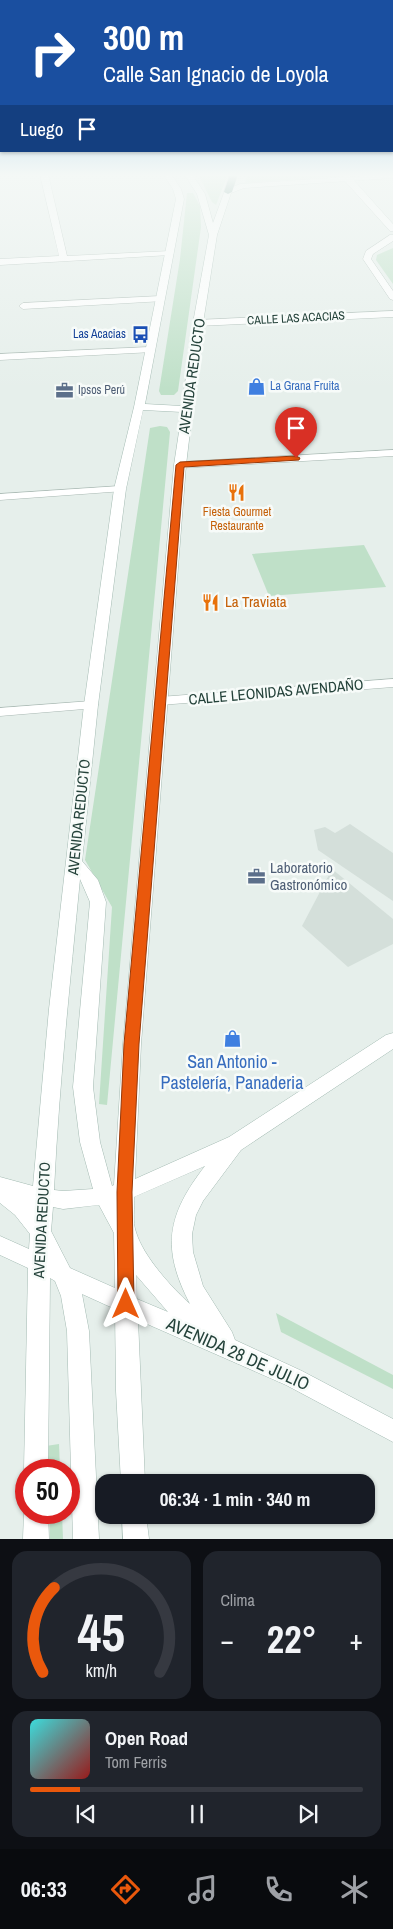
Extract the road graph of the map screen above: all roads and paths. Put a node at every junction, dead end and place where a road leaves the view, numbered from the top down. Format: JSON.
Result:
{"nodes":[{"id":1,"x":61,"y":246,"type":"edge"},
{"id":2,"x":171,"y":246,"type":"edge"},
{"id":3,"x":211,"y":246,"type":"edge"},
{"id":4,"x":379,"y":246,"type":"edge"},
{"id":5,"x":393,"y":246,"type":"edge"},
{"id":6,"x":373,"y":250,"type":"junction"},
{"id":7,"x":170,"y":253,"type":"junction"},
{"id":8,"x":64,"y":259,"type":"junction"},
{"id":9,"x":0,"y":262,"type":"edge"},
{"id":10,"x":393,"y":296,"type":"edge"},
{"id":11,"x":161,"y":300,"type":"junction"},
{"id":12,"x":23,"y":306,"type":"dead end"},
{"id":13,"x":393,"y":314,"type":"edge"},
{"id":14,"x":198,"y":323,"type":"junction"},
{"id":15,"x":150,"y":350,"type":"junction"},
{"id":16,"x":0,"y":357,"type":"edge"},
{"id":17,"x":139,"y":408,"type":"junction"},
{"id":18,"x":187,"y":409,"type":"junction"},
{"id":19,"x":393,"y":453,"type":"edge"},
{"id":20,"x":180,"y":465,"type":"junction"},
{"id":21,"x":120,"y":489,"type":"junction"},
{"id":22,"x":0,"y":497,"type":"edge"},
{"id":23,"x":393,"y":683,"type":"edge"},
{"id":24,"x":160,"y":701,"type":"junction"},
{"id":25,"x":91,"y":705,"type":"junction"},
{"id":26,"x":0,"y":712,"type":"edge"},
{"id":27,"x":74,"y":862,"type":"junction"},
{"id":28,"x":393,"y":1040,"type":"edge"},
{"id":29,"x":236,"y":1143,"type":"junction"},
{"id":30,"x":0,"y":1185,"type":"edge"},
{"id":31,"x":0,"y":1191,"type":"edge"},
{"id":32,"x":115,"y":1194,"type":"junction"},
{"id":33,"x":42,"y":1197,"type":"junction"},
{"id":34,"x":40,"y":1230,"type":"junction"},
{"id":35,"x":126,"y":1237,"type":"junction"},
{"id":36,"x":0,"y":1245,"type":"edge"},
{"id":37,"x":39,"y":1264,"type":"junction"},
{"id":38,"x":64,"y":1275,"type":"junction"},
{"id":39,"x":126,"y":1304,"type":"junction"},
{"id":40,"x":232,"y":1351,"type":"junction"},
{"id":41,"x":393,"y":1431,"type":"edge"},
{"id":42,"x":36,"y":1459,"type":"edge"},
{"id":43,"x":133,"y":1474,"type":"edge"},
{"id":44,"x":36,"y":1524,"type":"edge"},
{"id":45,"x":135,"y":1524,"type":"edge"},
{"id":46,"x":36,"y":1539,"type":"edge"},
{"id":47,"x":86,"y":1539,"type":"edge"},
{"id":48,"x":136,"y":1539,"type":"edge"}],
"edges":[{"from":1,"to":8,"type":"main road"},
{"from":2,"to":7,"type":"main road","name":"AVENIDA REDUCTO"},
{"from":3,"to":14,"type":"main road","name":"AVENIDA REDUCTO"},
{"from":4,"to":6,"type":"main road"},
{"from":5,"to":6,"type":"main road"},
{"from":6,"to":10,"type":"main road"},
{"from":7,"to":8,"type":"main road"},
{"from":7,"to":11,"type":"main road","name":"AVENIDA REDUCTO"},
{"from":8,"to":9,"type":"main road"},
{"from":11,"to":12,"type":"main road"},
{"from":11,"to":15,"type":"main road","name":"AVENIDA REDUCTO"},
{"from":13,"to":14,"type":"main road","name":"CALLE LAS ACACIAS"},
{"from":14,"to":18,"type":"main road","name":"AVENIDA REDUCTO"},
{"from":15,"to":16,"type":"main road"},
{"from":15,"to":17,"type":"main road","name":"AVENIDA REDUCTO"},
{"from":17,"to":18,"type":"main road"},
{"from":17,"to":21,"type":"main road","name":"AVENIDA REDUCTO"},
{"from":18,"to":20,"type":"main road","name":"AVENIDA REDUCTO"},
{"from":19,"to":20,"type":"main road"},
{"from":20,"to":24,"type":"main road","name":"AVENIDA REDUCTO"},
{"from":21,"to":22,"type":"main road"},
{"from":21,"to":25,"type":"main road","name":"AVENIDA REDUCTO"},
{"from":23,"to":24,"type":"main road","name":"CALLE LEONIDAS AVENDAÑO"},
{"from":24,"to":32,"type":"main road","name":"AVENIDA REDUCTO"},
{"from":25,"to":26,"type":"main road"},
{"from":25,"to":27,"type":"main road","name":"AVENIDA REDUCTO"},
{"from":27,"to":32,"type":"main road"},
{"from":27,"to":33,"type":"main road","name":"AVENIDA REDUCTO"},
{"from":28,"to":29,"type":"main road"},
{"from":29,"to":32,"type":"main road"},
{"from":29,"to":40,"type":"main road"},
{"from":30,"to":33,"type":"main road"},
{"from":31,"to":34,"type":"main road"},
{"from":32,"to":33,"type":"main road"},
{"from":32,"to":35,"type":"main road"},
{"from":33,"to":34,"type":"main road","name":"AVENIDA REDUCTO"},
{"from":34,"to":37,"type":"main road","name":"AVENIDA REDUCTO"},
{"from":34,"to":38,"type":"main road"},
{"from":35,"to":39,"type":"main road"},
{"from":35,"to":40,"type":"main road"},
{"from":36,"to":37,"type":"main road","name":"AVENIDA 28 DE JULIO"},
{"from":37,"to":38,"type":"main road","name":"AVENIDA 28 DE JULIO"},
{"from":37,"to":42,"type":"main road","name":"AVENIDA REDUCTO"},
{"from":38,"to":39,"type":"main road","name":"AVENIDA 28 DE JULIO"},
{"from":38,"to":47,"type":"main road"},
{"from":39,"to":40,"type":"main road","name":"AVENIDA 28 DE JULIO"},
{"from":39,"to":43,"type":"main road"},
{"from":40,"to":41,"type":"main road","name":"AVENIDA 28 DE JULIO"},
{"from":44,"to":46,"type":"main road"},
{"from":45,"to":48,"type":"main road"}]}
